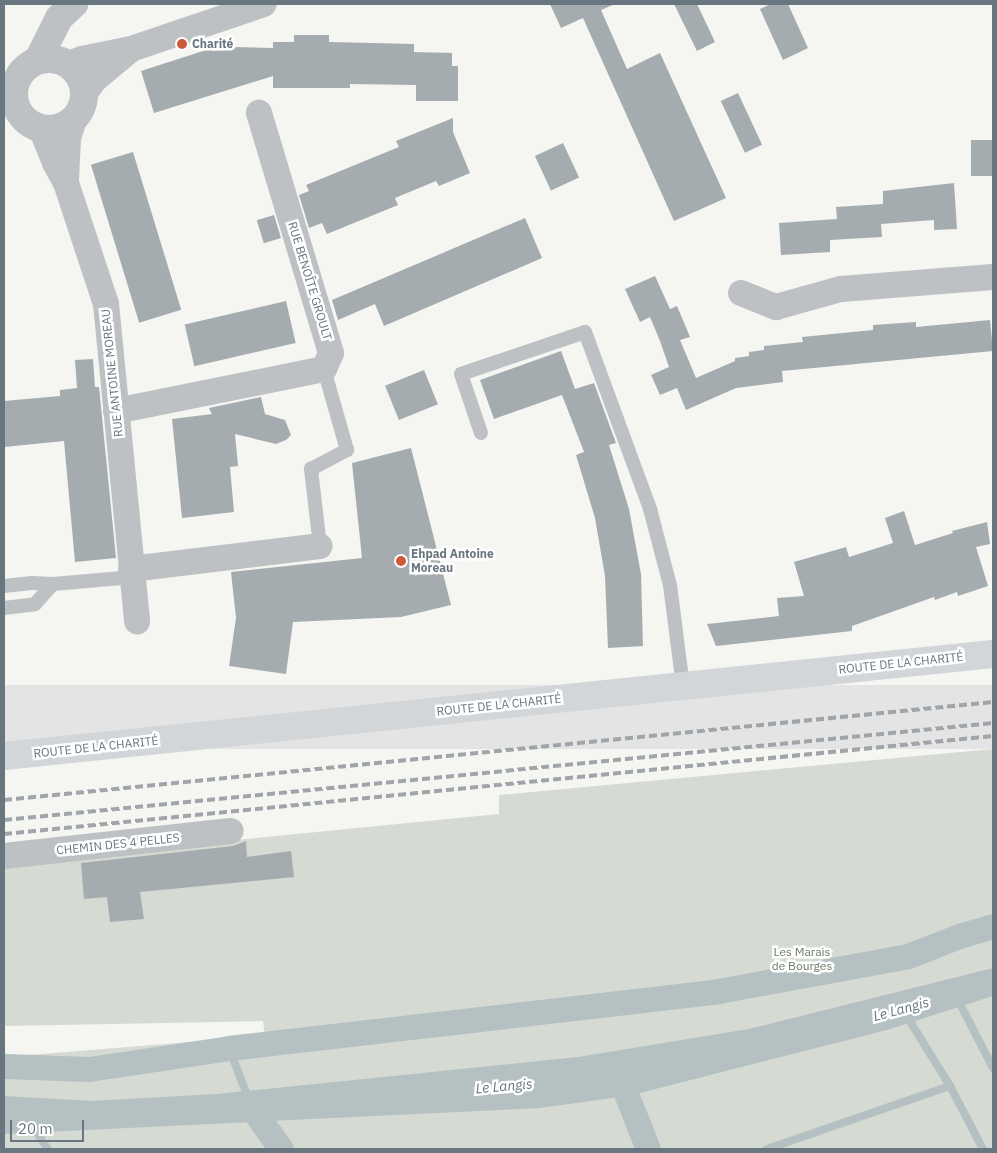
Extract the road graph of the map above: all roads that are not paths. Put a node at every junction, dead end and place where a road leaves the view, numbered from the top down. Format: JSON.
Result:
{"nodes":[{"id":1,"x":74,"y":4,"type":"edge"},
{"id":2,"x":79,"y":4,"type":"edge"},
{"id":3,"x":264,"y":4,"type":"edge"},
{"id":4,"x":130,"y":49,"type":"junction"},
{"id":5,"x":38,"y":60,"type":"junction"},
{"id":6,"x":68,"y":64,"type":"junction"},
{"id":7,"x":10,"y":90,"type":"edge"},
{"id":8,"x":80,"y":106,"type":"junction"},
{"id":9,"x":259,"y":113,"type":"dead end"},
{"id":10,"x":24,"y":123,"type":"edge"},
{"id":11,"x":66,"y":183,"type":"junction"},
{"id":12,"x":993,"y":277,"type":"edge"},
{"id":13,"x":741,"y":294,"type":"dead end"},
{"id":14,"x":324,"y":369,"type":"junction"},
{"id":15,"x":116,"y":411,"type":"junction"},
{"id":16,"x":481,"y":433,"type":"dead end"},
{"id":17,"x":320,"y":546,"type":"joint"},
{"id":18,"x":132,"y":573,"type":"junction"},
{"id":19,"x":53,"y":584,"type":"junction"},
{"id":20,"x":4,"y":586,"type":"edge"},
{"id":21,"x":4,"y":608,"type":"edge"},
{"id":22,"x":137,"y":621,"type":"dead end"},
{"id":23,"x":993,"y":654,"type":"edge"},
{"id":24,"x":683,"y":686,"type":"junction"},
{"id":25,"x":4,"y":756,"type":"edge"},
{"id":26,"x":231,"y":831,"type":"dead end"},
{"id":27,"x":4,"y":856,"type":"edge"}],
"edges":[{"from":1,"to":5,"type":"street"},
{"from":2,"to":6,"type":"street"},
{"from":3,"to":4,"type":"street"},
{"from":4,"to":6,"type":"street"},
{"from":4,"to":8,"type":"street"},
{"from":5,"to":6,"type":"street"},
{"from":5,"to":7,"type":"street"},
{"from":6,"to":8,"type":"street"},
{"from":7,"to":10,"type":"street"},
{"from":8,"to":10,"type":"street"},
{"from":8,"to":11,"type":"street","name":"RUE ANTOINE MOREAU"},
{"from":9,"to":14,"type":"street","name":"RUE BENOÎTE GROULT"},
{"from":10,"to":11,"type":"street","name":"RUE ANTOINE MOREAU"},
{"from":11,"to":15,"type":"street","name":"RUE ANTOINE MOREAU"},
{"from":12,"to":13,"type":"street"},
{"from":14,"to":15,"type":"street"},
{"from":14,"to":17,"type":"lane","name":"RUE BENOÎTE GROULT"},
{"from":15,"to":18,"type":"street","name":"RUE ANTOINE MOREAU"},
{"from":16,"to":24,"type":"lane"},
{"from":17,"to":18,"type":"street"},
{"from":18,"to":19,"type":"lane"},
{"from":18,"to":22,"type":"street","name":"RUE ANTOINE MOREAU"},
{"from":19,"to":20,"type":"lane"},
{"from":19,"to":21,"type":"lane"},
{"from":23,"to":24,"type":"main road","name":"ROUTE DE LA CHARITÉ"},
{"from":24,"to":25,"type":"main road","name":"ROUTE DE LA CHARITÉ"},
{"from":26,"to":27,"type":"street","name":"CHEMIN DES 4 PELLES"}]}
